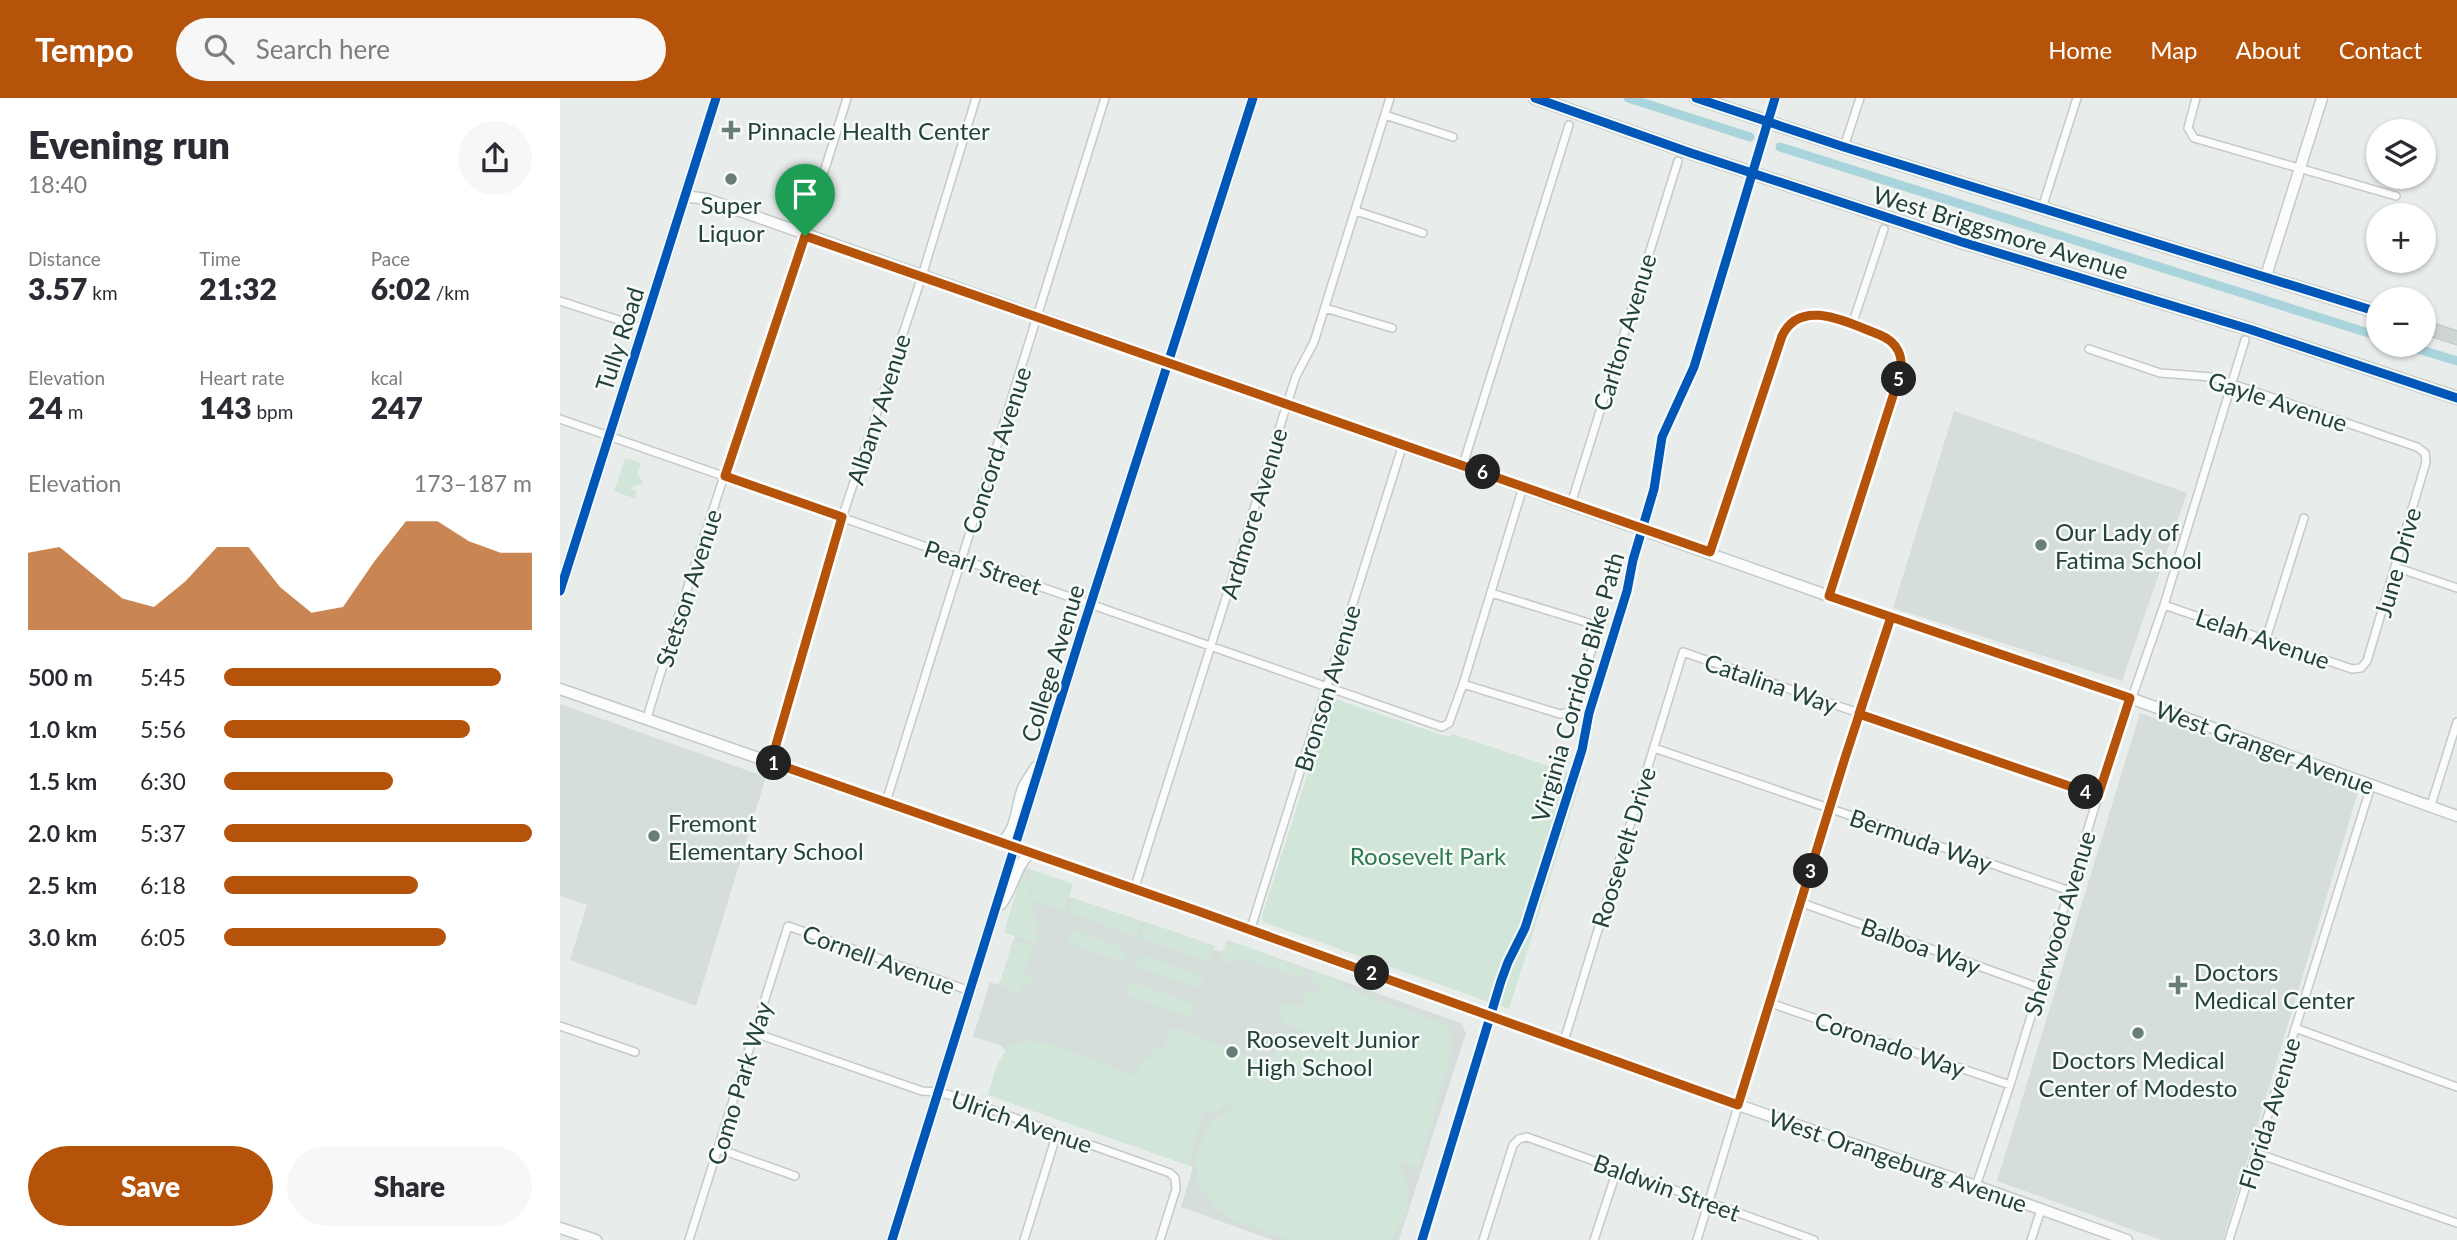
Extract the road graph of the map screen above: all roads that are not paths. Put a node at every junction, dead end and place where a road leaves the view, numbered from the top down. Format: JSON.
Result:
{"nodes":[{"id":1,"x":716,"y":98,"type":"edge"},
{"id":2,"x":846,"y":98,"type":"edge"},
{"id":3,"x":976,"y":98,"type":"edge"},
{"id":4,"x":1105,"y":98,"type":"edge"},
{"id":5,"x":1253,"y":98,"type":"edge"},
{"id":6,"x":1390,"y":98,"type":"edge"},
{"id":7,"x":1535,"y":98,"type":"edge"},
{"id":8,"x":1696,"y":98,"type":"edge"},
{"id":9,"x":1860,"y":98,"type":"edge"},
{"id":10,"x":2077,"y":98,"type":"edge"},
{"id":11,"x":2196,"y":98,"type":"edge"},
{"id":12,"x":2322,"y":98,"type":"edge"},
{"id":13,"x":1385,"y":115,"type":"junction"},
{"id":14,"x":1569,"y":125,"type":"dead end"},
{"id":15,"x":1453,"y":137,"type":"dead end"},
{"id":16,"x":1844,"y":147,"type":"junction"},
{"id":17,"x":1678,"y":160,"type":"dead end"},
{"id":18,"x":2300,"y":169,"type":"junction"},
{"id":19,"x":2396,"y":196,"type":"dead end"},
{"id":20,"x":685,"y":197,"type":"junction"},
{"id":21,"x":2042,"y":208,"type":"junction"},
{"id":22,"x":1356,"y":211,"type":"junction"},
{"id":23,"x":1884,"y":229,"type":"dead end"},
{"id":24,"x":1423,"y":233,"type":"dead end"},
{"id":25,"x":805,"y":236,"type":"junction"},
{"id":26,"x":922,"y":275,"type":"junction"},
{"id":27,"x":2266,"y":276,"type":"junction"},
{"id":28,"x":560,"y":301,"type":"edge"},
{"id":29,"x":1325,"y":308,"type":"junction"},
{"id":30,"x":2366,"y":308,"type":"edge"},
{"id":31,"x":1039,"y":317,"type":"junction"},
{"id":32,"x":1852,"y":325,"type":"junction"},
{"id":33,"x":643,"y":328,"type":"junction"},
{"id":34,"x":1392,"y":328,"type":"dead end"},
{"id":35,"x":2436,"y":331,"type":"edge"},
{"id":36,"x":2457,"y":338,"type":"edge"},
{"id":37,"x":2245,"y":340,"type":"dead end"},
{"id":38,"x":2088,"y":349,"type":"dead end"},
{"id":39,"x":1168,"y":362,"type":"junction"},
{"id":40,"x":2232,"y":385,"type":"junction"},
{"id":41,"x":2457,"y":398,"type":"edge"},
{"id":42,"x":1287,"y":404,"type":"junction"},
{"id":43,"x":560,"y":419,"type":"edge"},
{"id":44,"x":608,"y":436,"type":"junction"},
{"id":45,"x":1403,"y":444,"type":"junction"},
{"id":46,"x":2425,"y":453,"type":"joint"},
{"id":47,"x":1463,"y":465,"type":"junction"},
{"id":48,"x":725,"y":476,"type":"junction"},
{"id":49,"x":1524,"y":487,"type":"junction"},
{"id":50,"x":1571,"y":503,"type":"junction"},
{"id":51,"x":842,"y":517,"type":"junction"},
{"id":52,"x":2304,"y":517,"type":"dead end"},
{"id":53,"x":1710,"y":552,"type":"junction"},
{"id":54,"x":962,"y":559,"type":"junction"},
{"id":55,"x":2395,"y":568,"type":"junction"},
{"id":56,"x":2457,"y":588,"type":"edge"},
{"id":57,"x":560,"y":591,"type":"edge"},
{"id":58,"x":1491,"y":593,"type":"junction"},
{"id":59,"x":1829,"y":596,"type":"junction"},
{"id":60,"x":1091,"y":605,"type":"junction"},
{"id":61,"x":2164,"y":605,"type":"junction"},
{"id":62,"x":1891,"y":617,"type":"junction"},
{"id":63,"x":2266,"y":639,"type":"junction"},
{"id":64,"x":1211,"y":647,"type":"junction"},
{"id":65,"x":1683,"y":652,"type":"joint"},
{"id":66,"x":2361,"y":668,"type":"joint"},
{"id":67,"x":1463,"y":684,"type":"junction"},
{"id":68,"x":560,"y":688,"type":"edge"},
{"id":69,"x":1328,"y":688,"type":"junction"},
{"id":70,"x":2130,"y":698,"type":"junction"},
{"id":71,"x":1859,"y":714,"type":"junction"},
{"id":72,"x":647,"y":718,"type":"junction"},
{"id":73,"x":2457,"y":722,"type":"edge"},
{"id":74,"x":1654,"y":748,"type":"junction"},
{"id":75,"x":1044,"y":755,"type":"junction"},
{"id":76,"x":771,"y":762,"type":"junction"},
{"id":77,"x":2371,"y":786,"type":"junction"},
{"id":78,"x":2098,"y":796,"type":"junction"},
{"id":79,"x":886,"y":802,"type":"junction"},
{"id":80,"x":2431,"y":805,"type":"junction"},
{"id":81,"x":1829,"y":809,"type":"junction"},
{"id":82,"x":2457,"y":816,"type":"edge"},
{"id":83,"x":1001,"y":842,"type":"junction"},
{"id":84,"x":1016,"y":848,"type":"junction"},
{"id":85,"x":1030,"y":853,"type":"junction"},
{"id":86,"x":1134,"y":890,"type":"junction"},
{"id":87,"x":2070,"y":891,"type":"junction"},
{"id":88,"x":1802,"y":903,"type":"junction"},
{"id":89,"x":995,"y":911,"type":"junction"},
{"id":90,"x":788,"y":926,"type":"joint"},
{"id":91,"x":1250,"y":931,"type":"junction"},
{"id":92,"x":2040,"y":988,"type":"junction"},
{"id":93,"x":970,"y":991,"type":"junction"},
{"id":94,"x":1770,"y":1003,"type":"junction"},
{"id":95,"x":560,"y":1026,"type":"edge"},
{"id":96,"x":2295,"y":1028,"type":"junction"},
{"id":97,"x":755,"y":1033,"type":"junction"},
{"id":98,"x":1564,"y":1041,"type":"junction"},
{"id":99,"x":635,"y":1052,"type":"dead end"},
{"id":100,"x":2010,"y":1085,"type":"junction"},
{"id":101,"x":2457,"y":1087,"type":"edge"},
{"id":102,"x":938,"y":1092,"type":"junction"},
{"id":103,"x":1738,"y":1105,"type":"junction"},
{"id":104,"x":1057,"y":1133,"type":"junction"},
{"id":105,"x":719,"y":1149,"type":"junction"},
{"id":106,"x":2256,"y":1153,"type":"junction"},
{"id":107,"x":1617,"y":1170,"type":"junction"},
{"id":108,"x":795,"y":1176,"type":"dead end"},
{"id":109,"x":1976,"y":1186,"type":"junction"},
{"id":110,"x":1709,"y":1201,"type":"junction"},
{"id":111,"x":2041,"y":1210,"type":"junction"},
{"id":112,"x":2457,"y":1223,"type":"edge"},
{"id":113,"x":560,"y":1228,"type":"edge"},
{"id":114,"x":1808,"y":1239,"type":"edge"},
{"id":115,"x":596,"y":1240,"type":"edge"},
{"id":116,"x":689,"y":1240,"type":"edge"},
{"id":117,"x":892,"y":1240,"type":"edge"},
{"id":118,"x":1024,"y":1240,"type":"edge"},
{"id":119,"x":1160,"y":1240,"type":"edge"},
{"id":120,"x":1483,"y":1240,"type":"edge"},
{"id":121,"x":1594,"y":1240,"type":"edge"},
{"id":122,"x":1697,"y":1240,"type":"edge"},
{"id":123,"x":2031,"y":1240,"type":"edge"},
{"id":124,"x":2127,"y":1240,"type":"edge"},
{"id":125,"x":2229,"y":1240,"type":"edge"}],
"edges":[{"from":1,"to":20,"type":"street","name":"Tully Road"},
{"from":2,"to":25,"type":"street","name":"Stetson Avenue"},
{"from":3,"to":26,"type":"street","name":"Albany Avenue"},
{"from":4,"to":31,"type":"street","name":"Concord Avenue"},
{"from":5,"to":39,"type":"street","name":"College Avenue"},
{"from":6,"to":13,"type":"street","name":"Ardmore Avenue"},
{"from":7,"to":41,"type":"main road","name":"West Briggsmore Avenue"},
{"from":8,"to":16,"type":"main road","name":"West Briggsmore Avenue"},
{"from":9,"to":16,"type":"street"},
{"from":10,"to":21,"type":"street"},
{"from":11,"to":18,"type":"street"},
{"from":12,"to":18,"type":"street"},
{"from":13,"to":15,"type":"street"},
{"from":13,"to":22,"type":"street","name":"Ardmore Avenue"},
{"from":14,"to":47,"type":"street"},
{"from":16,"to":21,"type":"main road","name":"West Briggsmore Avenue"},
{"from":17,"to":50,"type":"street","name":"Carlton Avenue"},
{"from":18,"to":19,"type":"street"},
{"from":18,"to":27,"type":"street"},
{"from":20,"to":25,"type":"street","name":"West Granger Avenue"},
{"from":20,"to":33,"type":"street","name":"Tully Road"},
{"from":21,"to":27,"type":"main road","name":"West Briggsmore Avenue"},
{"from":22,"to":24,"type":"street"},
{"from":22,"to":29,"type":"street","name":"Ardmore Avenue"},
{"from":23,"to":32,"type":"street"},
{"from":25,"to":26,"type":"street","name":"West Granger Avenue"},
{"from":25,"to":48,"type":"street","name":"Stetson Avenue"},
{"from":26,"to":31,"type":"street","name":"West Granger Avenue"},
{"from":26,"to":51,"type":"street","name":"Albany Avenue"},
{"from":27,"to":30,"type":"main road","name":"West Briggsmore Avenue"},
{"from":28,"to":33,"type":"street"},
{"from":29,"to":34,"type":"street"},
{"from":29,"to":42,"type":"street","name":"Ardmore Avenue"},
{"from":31,"to":39,"type":"street","name":"West Granger Avenue"},
{"from":31,"to":54,"type":"street","name":"Concord Avenue"},
{"from":32,"to":53,"type":"street"},
{"from":32,"to":59,"type":"street"},
{"from":33,"to":44,"type":"street","name":"Tully Road"},
{"from":35,"to":36,"type":"main road"},
{"from":37,"to":40,"type":"street","name":"Sherwood Avenue"},
{"from":38,"to":40,"type":"street","name":"Gayle Avenue"},
{"from":39,"to":42,"type":"street","name":"West Granger Avenue"},
{"from":39,"to":60,"type":"street","name":"College Avenue"},
{"from":40,"to":46,"type":"street","name":"Gayle Avenue"},
{"from":40,"to":61,"type":"street","name":"Sherwood Avenue"},
{"from":42,"to":45,"type":"street","name":"West Granger Avenue"},
{"from":42,"to":64,"type":"street","name":"Ardmore Avenue"},
{"from":43,"to":44,"type":"street","name":"Pearl Street"},
{"from":44,"to":48,"type":"street","name":"Pearl Street"},
{"from":44,"to":57,"type":"street","name":"Tully Road"},
{"from":45,"to":47,"type":"street","name":"West Granger Avenue"},
{"from":45,"to":69,"type":"street","name":"Bronson Avenue"},
{"from":46,"to":55,"type":"street","name":"June Drive"},
{"from":47,"to":49,"type":"street","name":"West Granger Avenue"},
{"from":48,"to":51,"type":"street","name":"Pearl Street"},
{"from":48,"to":72,"type":"street","name":"Stetson Avenue"},
{"from":49,"to":50,"type":"street","name":"West Granger Avenue"},
{"from":49,"to":58,"type":"street"},
{"from":50,"to":53,"type":"street","name":"West Granger Avenue"},
{"from":51,"to":54,"type":"street","name":"Pearl Street"},
{"from":51,"to":76,"type":"street","name":"Albany Avenue"},
{"from":52,"to":63,"type":"street"},
{"from":53,"to":59,"type":"street","name":"West Granger Avenue"},
{"from":54,"to":60,"type":"street","name":"Pearl Street"},
{"from":54,"to":79,"type":"street","name":"Concord Avenue"},
{"from":55,"to":56,"type":"street"},
{"from":55,"to":66,"type":"street","name":"June Drive"},
{"from":58,"to":67,"type":"street"},
{"from":58,"to":67,"type":"street"},
{"from":59,"to":62,"type":"street","name":"West Granger Avenue"},
{"from":60,"to":64,"type":"street","name":"Pearl Street"},
{"from":60,"to":75,"type":"street","name":"College Avenue"},
{"from":61,"to":63,"type":"street","name":"Lelah Avenue"},
{"from":61,"to":70,"type":"street","name":"Sherwood Avenue"},
{"from":62,"to":70,"type":"street","name":"West Granger Avenue"},
{"from":62,"to":71,"type":"street"},
{"from":63,"to":66,"type":"street","name":"Lelah Avenue"},
{"from":64,"to":69,"type":"street","name":"Pearl Street"},
{"from":64,"to":86,"type":"street","name":"Ardmore Avenue"},
{"from":65,"to":71,"type":"street","name":"Catalina Way"},
{"from":65,"to":74,"type":"street","name":"Roosevelt Drive"},
{"from":67,"to":69,"type":"street","name":"Pearl Street"},
{"from":68,"to":72,"type":"street","name":"West Orangeburg Avenue"},
{"from":69,"to":91,"type":"street","name":"Bronson Avenue"},
{"from":70,"to":77,"type":"street","name":"West Granger Avenue"},
{"from":70,"to":78,"type":"street","name":"Sherwood Avenue"},
{"from":71,"to":78,"type":"street","name":"Catalina Way"},
{"from":71,"to":81,"type":"street"},
{"from":72,"to":76,"type":"street","name":"West Orangeburg Avenue"},
{"from":73,"to":80,"type":"street"},
{"from":74,"to":81,"type":"street","name":"Bermuda Way"},
{"from":74,"to":98,"type":"street","name":"Roosevelt Drive"},
{"from":75,"to":83,"type":"street"},
{"from":75,"to":84,"type":"street","name":"College Avenue"},
{"from":76,"to":79,"type":"street","name":"West Orangeburg Avenue"},
{"from":77,"to":80,"type":"street","name":"West Granger Avenue"},
{"from":77,"to":96,"type":"street","name":"Florida Avenue"},
{"from":78,"to":87,"type":"street","name":"Sherwood Avenue"},
{"from":79,"to":83,"type":"street","name":"West Orangeburg Avenue"},
{"from":80,"to":82,"type":"street","name":"West Granger Avenue"},
{"from":81,"to":87,"type":"street","name":"Bermuda Way"},
{"from":81,"to":88,"type":"street"},
{"from":83,"to":84,"type":"street","name":"West Orangeburg Avenue"},
{"from":84,"to":85,"type":"street","name":"West Orangeburg Avenue"},
{"from":84,"to":89,"type":"street","name":"College Avenue"},
{"from":85,"to":86,"type":"street","name":"West Orangeburg Avenue"},
{"from":85,"to":89,"type":"street"},
{"from":86,"to":91,"type":"street","name":"West Orangeburg Avenue"},
{"from":87,"to":92,"type":"street","name":"Sherwood Avenue"},
{"from":88,"to":92,"type":"street","name":"Balboa Way"},
{"from":88,"to":94,"type":"street"},
{"from":89,"to":93,"type":"street","name":"College Avenue"},
{"from":90,"to":93,"type":"street","name":"Cornell Avenue"},
{"from":90,"to":97,"type":"street","name":"Como Park Way"},
{"from":91,"to":98,"type":"street","name":"West Orangeburg Avenue"},
{"from":92,"to":100,"type":"street","name":"Sherwood Avenue"},
{"from":93,"to":102,"type":"street","name":"College Avenue"},
{"from":94,"to":100,"type":"street","name":"Coronado Way"},
{"from":94,"to":103,"type":"street"},
{"from":95,"to":99,"type":"street"},
{"from":96,"to":101,"type":"street"},
{"from":96,"to":106,"type":"street","name":"Florida Avenue"},
{"from":97,"to":102,"type":"street","name":"Ulrich Avenue"},
{"from":97,"to":105,"type":"street","name":"Como Park Way"},
{"from":98,"to":103,"type":"street","name":"West Orangeburg Avenue"},
{"from":100,"to":109,"type":"street","name":"Sherwood Avenue"},
{"from":102,"to":104,"type":"street","name":"Ulrich Avenue"},
{"from":102,"to":117,"type":"street","name":"College Avenue"},
{"from":103,"to":109,"type":"street","name":"West Orangeburg Avenue"},
{"from":103,"to":110,"type":"street"},
{"from":104,"to":118,"type":"street"},
{"from":104,"to":119,"type":"street","name":"Ulrich Avenue"},
{"from":105,"to":108,"type":"street"},
{"from":105,"to":116,"type":"street","name":"Como Park Way"},
{"from":106,"to":112,"type":"street"},
{"from":106,"to":125,"type":"street","name":"Florida Avenue"},
{"from":107,"to":110,"type":"street","name":"Baldwin Street"},
{"from":107,"to":120,"type":"street","name":"Baldwin Street"},
{"from":107,"to":121,"type":"street"},
{"from":109,"to":111,"type":"street","name":"West Orangeburg Avenue"},
{"from":110,"to":114,"type":"street","name":"Baldwin Street"},
{"from":110,"to":122,"type":"street"},
{"from":111,"to":123,"type":"street"},
{"from":111,"to":124,"type":"street","name":"West Orangeburg Avenue"},
{"from":113,"to":115,"type":"street"}]}
